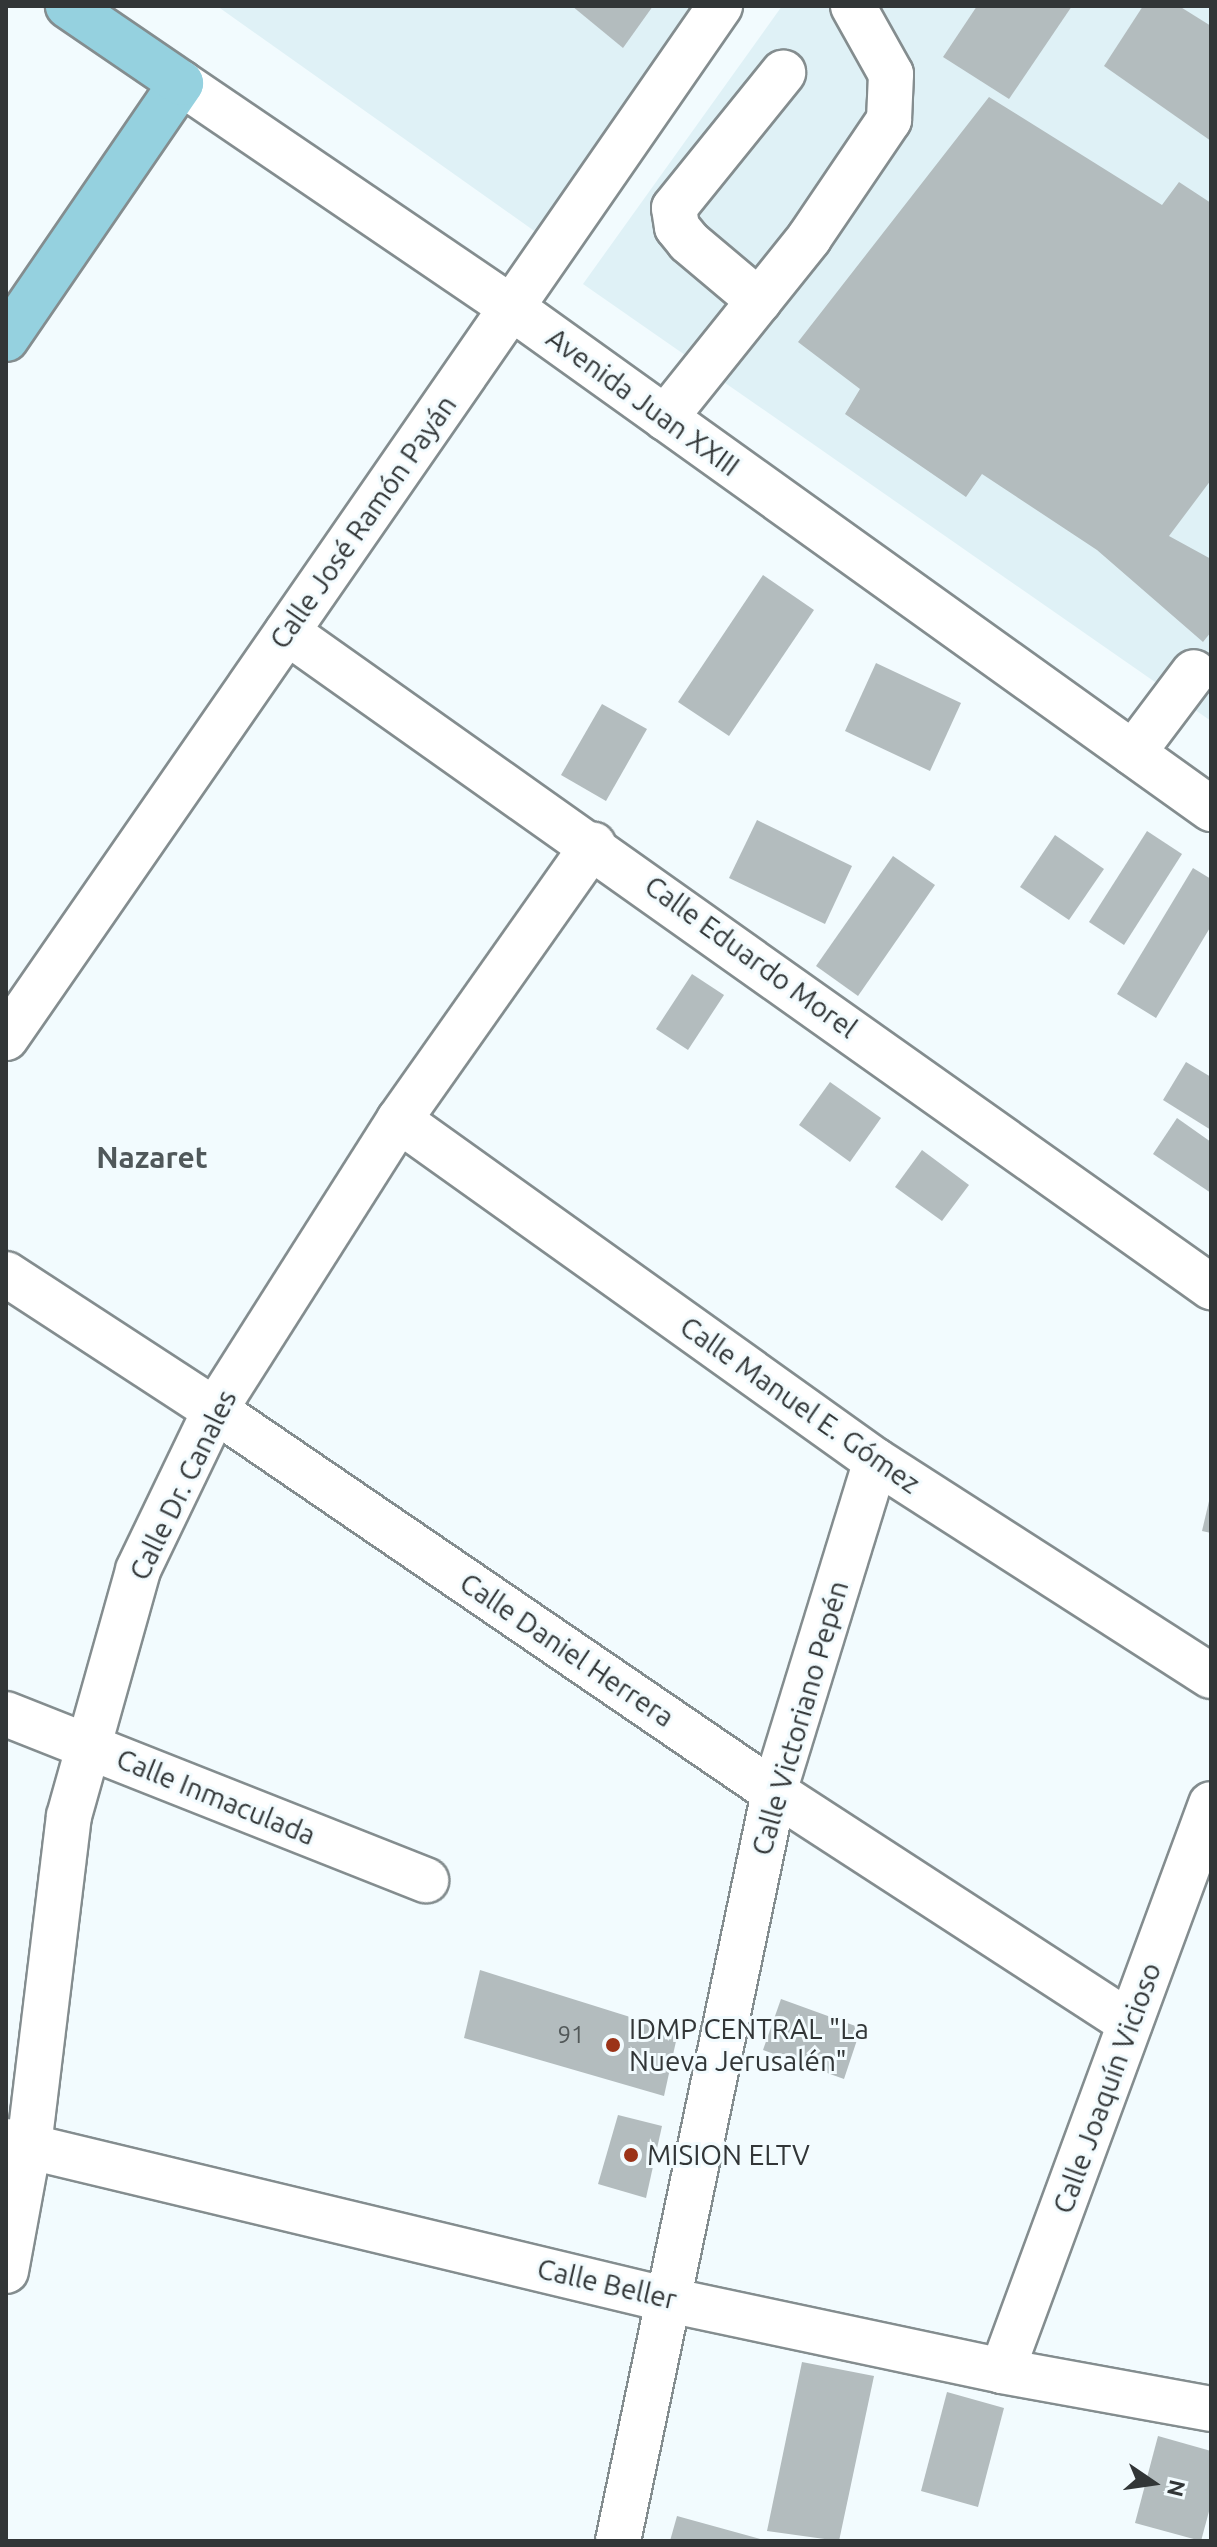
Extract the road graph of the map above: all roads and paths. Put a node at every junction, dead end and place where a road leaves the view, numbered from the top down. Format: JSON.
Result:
{"nodes":[{"id":1,"x":68,"y":6,"type":"edge"},
{"id":2,"x":720,"y":6,"type":"edge"},
{"id":3,"x":853,"y":6,"type":"edge"},
{"id":4,"x":783,"y":73,"type":"dead end"},
{"id":5,"x":181,"y":83,"type":"junction"},
{"id":6,"x":759,"y":301,"type":"junction"},
{"id":7,"x":512,"y":308,"type":"junction"},
{"id":8,"x":6,"y":339,"type":"edge"},
{"id":9,"x":665,"y":418,"type":"junction"},
{"id":10,"x":287,"y":632,"type":"junction"},
{"id":11,"x":1194,"y":672,"type":"dead end"},
{"id":12,"x":1133,"y":753,"type":"junction"},
{"id":13,"x":1211,"y":809,"type":"edge"},
{"id":14,"x":593,"y":845,"type":"junction"},
{"id":15,"x":6,"y":1038,"type":"edge"},
{"id":16,"x":399,"y":1120,"type":"junction"},
{"id":17,"x":6,"y":1274,"type":"edge"},
{"id":18,"x":1211,"y":1287,"type":"edge"},
{"id":19,"x":215,"y":1410,"type":"junction"},
{"id":20,"x":876,"y":1461,"type":"junction"},
{"id":21,"x":1211,"y":1676,"type":"edge"},
{"id":22,"x":6,"y":1714,"type":"edge"},
{"id":23,"x":91,"y":1747,"type":"junction"},
{"id":24,"x":774,"y":1792,"type":"junction"},
{"id":25,"x":1211,"y":1804,"type":"edge"},
{"id":26,"x":426,"y":1880,"type":"dead end"},
{"id":27,"x":1130,"y":2023,"type":"junction"},
{"id":28,"x":18,"y":2144,"type":"edge"},
{"id":29,"x":6,"y":2271,"type":"edge"},
{"id":30,"x":669,"y":2300,"type":"junction"},
{"id":31,"x":1002,"y":2371,"type":"junction"},
{"id":32,"x":1211,"y":2409,"type":"edge"},
{"id":33,"x":618,"y":2541,"type":"edge"}],
"edges":[{"from":1,"to":5,"type":"main road","name":"Avenida Juan XXIII"},
{"from":2,"to":7,"type":"street","name":"Calle José Ramón Payán"},
{"from":3,"to":6,"type":"street"},
{"from":4,"to":6,"type":"street"},
{"from":5,"to":7,"type":"street","name":"Avenida Juan XXIII"},
{"from":5,"to":8,"type":"main road"},
{"from":6,"to":9,"type":"street"},
{"from":7,"to":9,"type":"street","name":"Avenida Juan XXIII"},
{"from":7,"to":10,"type":"street","name":"Calle José Ramón Payán"},
{"from":9,"to":12,"type":"street","name":"Avenida Juan XXIII"},
{"from":10,"to":14,"type":"street","name":"Calle Eduardo Morel"},
{"from":10,"to":15,"type":"street","name":"Calle José Ramón Payán"},
{"from":11,"to":12,"type":"street"},
{"from":12,"to":13,"type":"street","name":"Avenida Juan XXIII"},
{"from":14,"to":16,"type":"street","name":"Calle Dr. Canales"},
{"from":14,"to":18,"type":"street","name":"Calle Eduardo Morel"},
{"from":16,"to":19,"type":"street","name":"Calle Dr. Canales"},
{"from":16,"to":20,"type":"street","name":"Calle Manuel E. Gómez"},
{"from":17,"to":19,"type":"street","name":"Calle Daniel Herrera"},
{"from":19,"to":23,"type":"street","name":"Calle Dr. Canales"},
{"from":19,"to":24,"type":"street","name":"Calle Daniel Herrera"},
{"from":20,"to":21,"type":"street","name":"Calle Manuel E. Gómez"},
{"from":20,"to":24,"type":"street","name":"Calle Victoriano Pepén"},
{"from":22,"to":23,"type":"street","name":"Calle Inmaculada"},
{"from":23,"to":26,"type":"street","name":"Calle Inmaculada"},
{"from":23,"to":28,"type":"street","name":"Calle Dr. Canales"},
{"from":24,"to":27,"type":"street","name":"Calle Daniel Herrera"},
{"from":24,"to":30,"type":"street","name":"Calle Victoriano Pepén"},
{"from":25,"to":27,"type":"street","name":"Calle Joaquín Vicioso"},
{"from":27,"to":31,"type":"street","name":"Calle Joaquín Vicioso"},
{"from":28,"to":29,"type":"street","name":"Calle Dr. Canales"},
{"from":28,"to":30,"type":"street","name":"Calle Beller"},
{"from":30,"to":31,"type":"street","name":"Calle Beller"},
{"from":30,"to":33,"type":"street","name":"Calle Victoriano Pepén"},
{"from":31,"to":32,"type":"street","name":"Calle Beller"}]}
